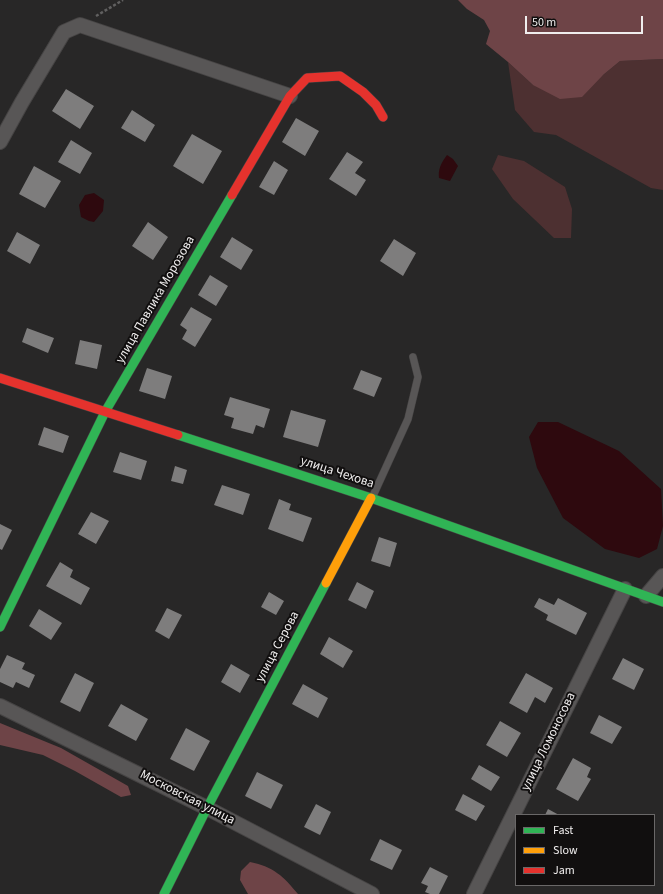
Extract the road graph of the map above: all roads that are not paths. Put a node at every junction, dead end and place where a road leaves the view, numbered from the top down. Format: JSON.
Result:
{"nodes":[{"id":1,"x":290,"y":96,"type":"junction"},
{"id":2,"x":383,"y":117,"type":"dead end"},
{"id":3,"x":0,"y":142,"type":"edge"},
{"id":4,"x":413,"y":357,"type":"dead end"},
{"id":5,"x":0,"y":378,"type":"edge"},
{"id":6,"x":105,"y":412,"type":"junction"},
{"id":7,"x":371,"y":498,"type":"junction"},
{"id":8,"x":663,"y":576,"type":"edge"},
{"id":9,"x":625,"y":589,"type":"junction"},
{"id":10,"x":646,"y":596,"type":"junction"},
{"id":11,"x":663,"y":602,"type":"edge"},
{"id":12,"x":0,"y":627,"type":"edge"},
{"id":13,"x":0,"y":706,"type":"edge"},
{"id":14,"x":207,"y":808,"type":"junction"},
{"id":15,"x":164,"y":894,"type":"edge"},
{"id":16,"x":372,"y":894,"type":"edge"},
{"id":17,"x":474,"y":894,"type":"edge"}],
"edges":[{"from":1,"to":2,"type":"street","name":"улица Павлика Морозова"},
{"from":1,"to":3,"type":"street"},
{"from":1,"to":6,"type":"street","name":"улица Павлика Морозова"},
{"from":4,"to":7,"type":"lane"},
{"from":5,"to":6,"type":"street","name":"улица Чехова"},
{"from":6,"to":7,"type":"street","name":"улица Чехова"},
{"from":6,"to":12,"type":"street","name":"улица Павлика Морозова"},
{"from":7,"to":9,"type":"street","name":"улица Чехова"},
{"from":7,"to":14,"type":"street","name":"улица Серова"},
{"from":8,"to":10,"type":"street"},
{"from":9,"to":10,"type":"street","name":"улица Чехова"},
{"from":9,"to":17,"type":"street","name":"улица Ломоносова"},
{"from":10,"to":11,"type":"street","name":"улица Чехова"},
{"from":13,"to":14,"type":"street","name":"Московская улица"},
{"from":14,"to":15,"type":"street","name":"улица Серова"},
{"from":14,"to":16,"type":"street","name":"Московская улица"}]}
